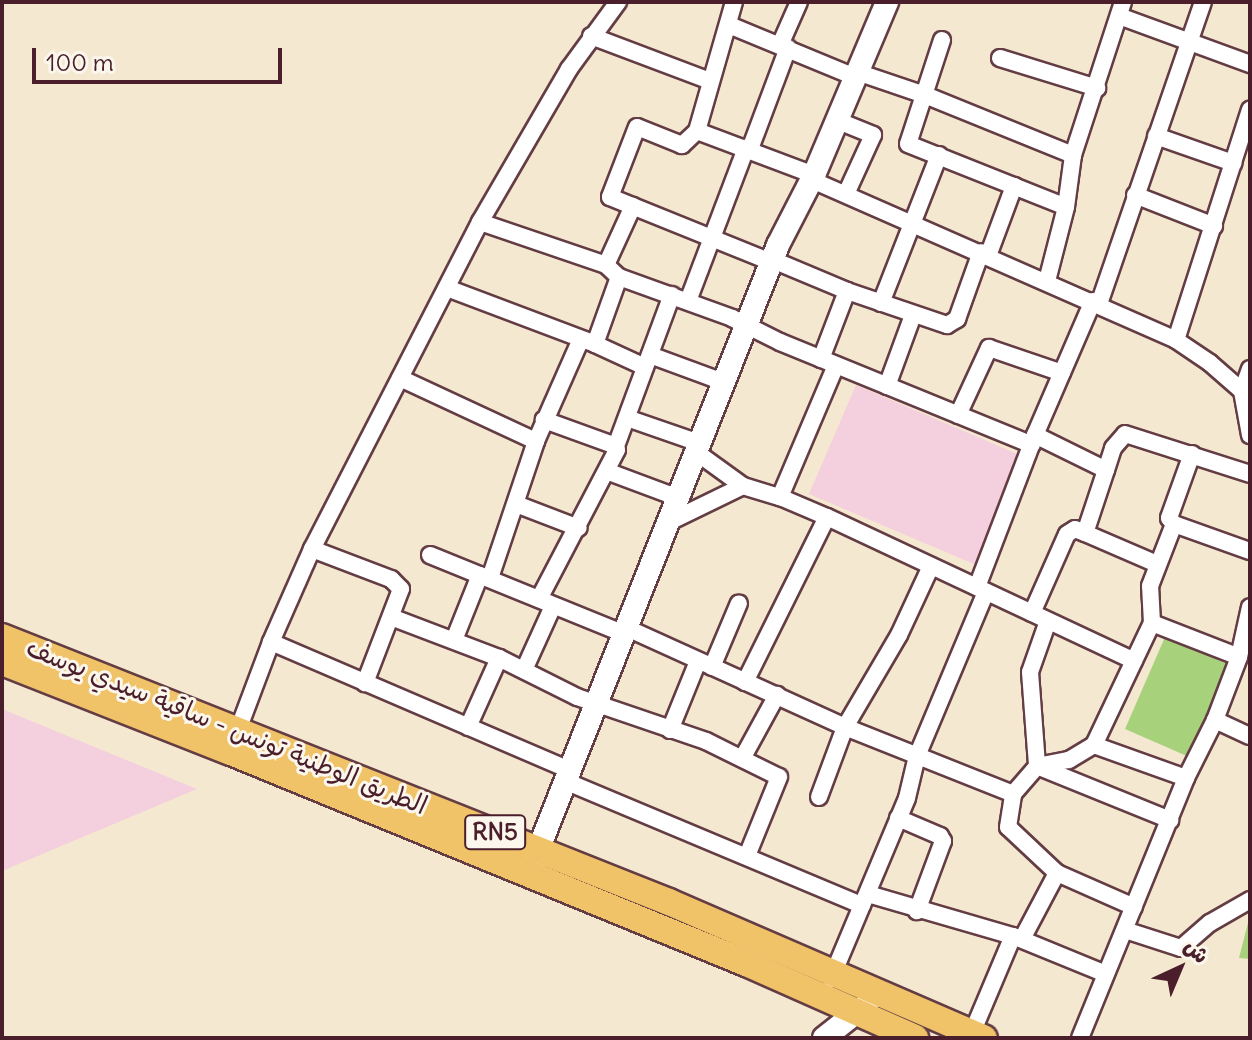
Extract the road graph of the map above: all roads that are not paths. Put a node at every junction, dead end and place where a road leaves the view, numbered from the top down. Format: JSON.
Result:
{"nodes":[{"id":1,"x":618,"y":2,"type":"edge"},
{"id":2,"x":734,"y":2,"type":"edge"},
{"id":3,"x":799,"y":2,"type":"edge"},
{"id":4,"x":887,"y":2,"type":"edge"},
{"id":5,"x":1203,"y":2,"type":"edge"},
{"id":6,"x":1119,"y":6,"type":"edge"},
{"id":7,"x":729,"y":25,"type":"junction"},
{"id":8,"x":591,"y":36,"type":"junction"},
{"id":9,"x":942,"y":40,"type":"dead end"},
{"id":10,"x":1189,"y":41,"type":"junction"},
{"id":11,"x":784,"y":47,"type":"junction"},
{"id":12,"x":1000,"y":58,"type":"dead end"},
{"id":13,"x":1250,"y":64,"type":"edge"},
{"id":14,"x":856,"y":75,"type":"junction"},
{"id":15,"x":710,"y":81,"type":"junction"},
{"id":16,"x":1097,"y":88,"type":"junction"},
{"id":17,"x":925,"y":95,"type":"junction"},
{"id":18,"x":1250,"y":110,"type":"edge"},
{"id":19,"x":836,"y":120,"type":"junction"},
{"id":20,"x":697,"y":131,"type":"junction"},
{"id":21,"x":1156,"y":136,"type":"junction"},
{"id":22,"x":748,"y":149,"type":"junction"},
{"id":23,"x":939,"y":155,"type":"junction"},
{"id":24,"x":1073,"y":155,"type":"junction"},
{"id":25,"x":1233,"y":163,"type":"junction"},
{"id":26,"x":813,"y":178,"type":"junction"},
{"id":27,"x":1014,"y":186,"type":"junction"},
{"id":28,"x":846,"y":194,"type":"junction"},
{"id":29,"x":1135,"y":195,"type":"junction"},
{"id":30,"x":633,"y":206,"type":"junction"},
{"id":31,"x":1066,"y":207,"type":"junction"},
{"id":32,"x":480,"y":222,"type":"junction"},
{"id":33,"x":911,"y":222,"type":"junction"},
{"id":34,"x":1214,"y":226,"type":"junction"},
{"id":35,"x":713,"y":238,"type":"junction"},
{"id":36,"x":984,"y":254,"type":"junction"},
{"id":37,"x":772,"y":261,"type":"junction"},
{"id":38,"x":606,"y":265,"type":"junction"},
{"id":39,"x":619,"y":277,"type":"junction"},
{"id":40,"x":1047,"y":281,"type":"junction"},
{"id":41,"x":447,"y":288,"type":"junction"},
{"id":42,"x":847,"y":291,"type":"junction"},
{"id":43,"x":680,"y":298,"type":"junction"},
{"id":44,"x":881,"y":303,"type":"junction"},
{"id":45,"x":1096,"y":303,"type":"junction"},
{"id":46,"x":913,"y":315,"type":"junction"},
{"id":47,"x":748,"y":326,"type":"junction"},
{"id":48,"x":1176,"y":340,"type":"junction"},
{"id":49,"x":588,"y":341,"type":"junction"},
{"id":50,"x":647,"y":361,"type":"junction"},
{"id":51,"x":828,"y":362,"type":"junction"},
{"id":52,"x":1250,"y":369,"type":"edge"},
{"id":53,"x":1062,"y":373,"type":"junction"},
{"id":54,"x":400,"y":378,"type":"junction"},
{"id":55,"x":726,"y":383,"type":"junction"},
{"id":56,"x":887,"y":386,"type":"junction"},
{"id":57,"x":1242,"y":391,"type":"junction"},
{"id":58,"x":958,"y":415,"type":"junction"},
{"id":59,"x":627,"y":418,"type":"junction"},
{"id":60,"x":544,"y":420,"type":"junction"},
{"id":61,"x":1250,"y":435,"type":"edge"},
{"id":62,"x":1034,"y":440,"type":"junction"},
{"id":63,"x":536,"y":441,"type":"junction"},
{"id":64,"x":616,"y":446,"type":"junction"},
{"id":65,"x":698,"y":448,"type":"junction"},
{"id":66,"x":1192,"y":454,"type":"junction"},
{"id":67,"x":1106,"y":470,"type":"junction"},
{"id":68,"x":609,"y":472,"type":"junction"},
{"id":69,"x":1250,"y":474,"type":"edge"},
{"id":70,"x":743,"y":486,"type":"junction"},
{"id":71,"x":780,"y":497,"type":"junction"},
{"id":72,"x":679,"y":498,"type":"junction"},
{"id":73,"x":516,"y":504,"type":"junction"},
{"id":74,"x":827,"y":517,"type":"junction"},
{"id":75,"x":671,"y":521,"type":"junction"},
{"id":76,"x":1174,"y":524,"type":"junction"},
{"id":77,"x":579,"y":528,"type":"junction"},
{"id":78,"x":1085,"y":533,"type":"junction"},
{"id":79,"x":312,"y":549,"type":"junction"},
{"id":80,"x":1250,"y":551,"type":"edge"},
{"id":81,"x":430,"y":555,"type":"dead end"},
{"id":82,"x":1157,"y":564,"type":"junction"},
{"id":83,"x":931,"y":566,"type":"junction"},
{"id":84,"x":485,"y":576,"type":"junction"},
{"id":85,"x":982,"y":590,"type":"junction"},
{"id":86,"x":546,"y":602,"type":"junction"},
{"id":87,"x":739,"y":603,"type":"dead end"},
{"id":88,"x":1250,"y":607,"type":"edge"},
{"id":89,"x":1032,"y":613,"type":"junction"},
{"id":90,"x":391,"y":617,"type":"junction"},
{"id":91,"x":1048,"y":621,"type":"junction"},
{"id":92,"x":1152,"y":623,"type":"junction"},
{"id":93,"x":626,"y":631,"type":"junction"},
{"id":94,"x":2,"y":637,"type":"edge"},
{"id":95,"x":454,"y":640,"type":"junction"},
{"id":96,"x":271,"y":642,"type":"junction"},
{"id":97,"x":1239,"y":657,"type":"junction"},
{"id":98,"x":499,"y":658,"type":"junction"},
{"id":99,"x":1134,"y":661,"type":"junction"},
{"id":100,"x":2,"y":662,"type":"edge"},
{"id":101,"x":705,"y":664,"type":"junction"},
{"id":102,"x":524,"y":670,"type":"junction"},
{"id":103,"x":745,"y":682,"type":"junction"},
{"id":104,"x":365,"y":683,"type":"junction"},
{"id":105,"x":777,"y":695,"type":"junction"},
{"id":106,"x":597,"y":703,"type":"junction"},
{"id":107,"x":1215,"y":720,"type":"junction"},
{"id":108,"x":468,"y":727,"type":"junction"},
{"id":109,"x":845,"y":727,"type":"junction"},
{"id":110,"x":238,"y":730,"type":"junction"},
{"id":111,"x":670,"y":730,"type":"junction"},
{"id":112,"x":1250,"y":736,"type":"edge"},
{"id":113,"x":1094,"y":745,"type":"junction"},
{"id":114,"x":917,"y":756,"type":"junction"},
{"id":115,"x":743,"y":757,"type":"junction"},
{"id":116,"x":1037,"y":766,"type":"junction"},
{"id":117,"x":568,"y":776,"type":"junction"},
{"id":118,"x":1186,"y":778,"type":"junction"},
{"id":119,"x":1013,"y":794,"type":"junction"},
{"id":120,"x":819,"y":797,"type":"dead end"},
{"id":121,"x":898,"y":818,"type":"junction"},
{"id":122,"x":1170,"y":820,"type":"junction"},
{"id":123,"x":539,"y":850,"type":"junction"},
{"id":124,"x":747,"y":856,"type":"junction"},
{"id":125,"x":1057,"y":873,"type":"junction"},
{"id":126,"x":528,"y":876,"type":"junction"},
{"id":127,"x":865,"y":900,"type":"junction"},
{"id":128,"x":1250,"y":900,"type":"edge"},
{"id":129,"x":1134,"y":907,"type":"junction"},
{"id":130,"x":917,"y":911,"type":"junction"},
{"id":131,"x":1125,"y":930,"type":"junction"},
{"id":132,"x":1017,"y":937,"type":"junction"},
{"id":133,"x":1106,"y":974,"type":"junction"},
{"id":134,"x":829,"y":984,"type":"junction"},
{"id":135,"x":880,"y":992,"type":"junction"},
{"id":136,"x":858,"y":1012,"type":"junction"},
{"id":137,"x":978,"y":1035,"type":"edge"},
{"id":138,"x":824,"y":1038,"type":"edge"},
{"id":139,"x":915,"y":1038,"type":"edge"},
{"id":140,"x":1080,"y":1038,"type":"edge"}],
"edges":[{"from":1,"to":8,"type":"street"},
{"from":2,"to":7,"type":"street"},
{"from":3,"to":11,"type":"street"},
{"from":4,"to":14,"type":"street"},
{"from":5,"to":10,"type":"street"},
{"from":6,"to":10,"type":"street"},
{"from":6,"to":16,"type":"street"},
{"from":7,"to":11,"type":"street"},
{"from":7,"to":15,"type":"street"},
{"from":8,"to":15,"type":"street"},
{"from":8,"to":32,"type":"street"},
{"from":9,"to":17,"type":"street"},
{"from":10,"to":13,"type":"street"},
{"from":10,"to":21,"type":"street"},
{"from":11,"to":14,"type":"street"},
{"from":11,"to":22,"type":"street"},
{"from":12,"to":16,"type":"street"},
{"from":14,"to":17,"type":"street"},
{"from":14,"to":19,"type":"street"},
{"from":15,"to":20,"type":"street"},
{"from":16,"to":24,"type":"street"},
{"from":17,"to":23,"type":"street"},
{"from":17,"to":24,"type":"street"},
{"from":18,"to":25,"type":"street"},
{"from":19,"to":26,"type":"street"},
{"from":19,"to":28,"type":"street"},
{"from":20,"to":22,"type":"street"},
{"from":20,"to":30,"type":"street"},
{"from":21,"to":25,"type":"street"},
{"from":21,"to":29,"type":"street"},
{"from":22,"to":26,"type":"street"},
{"from":22,"to":35,"type":"street"},
{"from":23,"to":27,"type":"street"},
{"from":23,"to":33,"type":"street"},
{"from":24,"to":31,"type":"street"},
{"from":25,"to":34,"type":"street"},
{"from":26,"to":28,"type":"street"},
{"from":26,"to":37,"type":"street"},
{"from":27,"to":31,"type":"street"},
{"from":27,"to":36,"type":"street"},
{"from":28,"to":33,"type":"street"},
{"from":29,"to":34,"type":"street"},
{"from":29,"to":45,"type":"street"},
{"from":30,"to":35,"type":"street"},
{"from":30,"to":38,"type":"street"},
{"from":31,"to":40,"type":"street"},
{"from":32,"to":38,"type":"street"},
{"from":32,"to":41,"type":"street"},
{"from":33,"to":36,"type":"street"},
{"from":33,"to":44,"type":"street"},
{"from":34,"to":48,"type":"street"},
{"from":35,"to":37,"type":"street"},
{"from":35,"to":43,"type":"street"},
{"from":36,"to":40,"type":"street"},
{"from":36,"to":46,"type":"street"},
{"from":37,"to":42,"type":"street"},
{"from":37,"to":47,"type":"street"},
{"from":38,"to":39,"type":"street"},
{"from":39,"to":43,"type":"street"},
{"from":39,"to":49,"type":"street"},
{"from":40,"to":45,"type":"street"},
{"from":41,"to":49,"type":"street"},
{"from":41,"to":54,"type":"street"},
{"from":42,"to":44,"type":"street"},
{"from":42,"to":51,"type":"street"},
{"from":43,"to":47,"type":"street"},
{"from":43,"to":50,"type":"street"},
{"from":44,"to":46,"type":"street"},
{"from":45,"to":48,"type":"street"},
{"from":45,"to":53,"type":"street"},
{"from":46,"to":56,"type":"street"},
{"from":47,"to":51,"type":"street"},
{"from":47,"to":55,"type":"street"},
{"from":48,"to":57,"type":"street"},
{"from":49,"to":50,"type":"street"},
{"from":49,"to":60,"type":"street"},
{"from":50,"to":55,"type":"street"},
{"from":50,"to":59,"type":"street"},
{"from":51,"to":56,"type":"street"},
{"from":51,"to":71,"type":"street"},
{"from":52,"to":57,"type":"street"},
{"from":53,"to":58,"type":"street"},
{"from":53,"to":62,"type":"street"},
{"from":54,"to":63,"type":"street"},
{"from":54,"to":79,"type":"street"},
{"from":55,"to":65,"type":"street"},
{"from":56,"to":58,"type":"street"},
{"from":57,"to":61,"type":"street"},
{"from":58,"to":62,"type":"street"},
{"from":59,"to":64,"type":"street"},
{"from":59,"to":65,"type":"street"},
{"from":60,"to":63,"type":"street"},
{"from":60,"to":64,"type":"street"},
{"from":62,"to":67,"type":"street"},
{"from":62,"to":85,"type":"street"},
{"from":63,"to":73,"type":"street"},
{"from":64,"to":68,"type":"street"},
{"from":65,"to":70,"type":"street"},
{"from":65,"to":72,"type":"street"},
{"from":66,"to":67,"type":"street"},
{"from":66,"to":69,"type":"street"},
{"from":66,"to":76,"type":"street"},
{"from":67,"to":78,"type":"street"},
{"from":68,"to":72,"type":"street"},
{"from":68,"to":77,"type":"street"},
{"from":70,"to":71,"type":"street"},
{"from":70,"to":75,"type":"street"},
{"from":71,"to":74,"type":"street"},
{"from":72,"to":75,"type":"street"},
{"from":73,"to":77,"type":"street"},
{"from":73,"to":84,"type":"street"},
{"from":74,"to":83,"type":"street"},
{"from":74,"to":103,"type":"street"},
{"from":75,"to":93,"type":"street"},
{"from":76,"to":80,"type":"street"},
{"from":76,"to":82,"type":"street"},
{"from":77,"to":86,"type":"street"},
{"from":78,"to":82,"type":"street"},
{"from":78,"to":89,"type":"street"},
{"from":79,"to":90,"type":"street"},
{"from":79,"to":96,"type":"street"},
{"from":81,"to":84,"type":"street"},
{"from":82,"to":92,"type":"street"},
{"from":83,"to":85,"type":"street"},
{"from":83,"to":109,"type":"street"},
{"from":84,"to":86,"type":"street"},
{"from":84,"to":95,"type":"street"},
{"from":85,"to":89,"type":"street"},
{"from":85,"to":114,"type":"street"},
{"from":86,"to":93,"type":"street"},
{"from":86,"to":102,"type":"street"},
{"from":87,"to":101,"type":"street"},
{"from":88,"to":97,"type":"street"},
{"from":89,"to":91,"type":"street"},
{"from":90,"to":95,"type":"street"},
{"from":90,"to":104,"type":"street"},
{"from":91,"to":99,"type":"street"},
{"from":91,"to":116,"type":"street"},
{"from":92,"to":97,"type":"street"},
{"from":92,"to":99,"type":"street"},
{"from":93,"to":101,"type":"street"},
{"from":93,"to":106,"type":"street"},
{"from":94,"to":110,"type":"main road","name":"الطريق الوطنية تونس - ساقية سيدي يوسف","number":"RN5"},
{"from":95,"to":98,"type":"street"},
{"from":96,"to":104,"type":"street"},
{"from":96,"to":110,"type":"street"},
{"from":97,"to":107,"type":"street"},
{"from":98,"to":102,"type":"street"},
{"from":98,"to":108,"type":"street"},
{"from":99,"to":113,"type":"street"},
{"from":100,"to":126,"type":"main road","name":"الطريق الوطنية تونس - ساقية سيدي يوسف","number":"RN5"},
{"from":101,"to":103,"type":"street"},
{"from":101,"to":111,"type":"street"},
{"from":102,"to":106,"type":"street"},
{"from":103,"to":105,"type":"street"},
{"from":104,"to":108,"type":"street"},
{"from":105,"to":109,"type":"street"},
{"from":105,"to":115,"type":"street"},
{"from":106,"to":111,"type":"street"},
{"from":106,"to":117,"type":"street"},
{"from":107,"to":112,"type":"street"},
{"from":107,"to":118,"type":"street"},
{"from":108,"to":117,"type":"street"},
{"from":109,"to":114,"type":"street"},
{"from":109,"to":120,"type":"street"},
{"from":110,"to":123,"type":"main road","name":"الطريق الوطنية تونس - ساقية سيدي يوسف","number":"RN5"},
{"from":111,"to":115,"type":"street"},
{"from":113,"to":116,"type":"street"},
{"from":113,"to":118,"type":"street"},
{"from":114,"to":119,"type":"street"},
{"from":114,"to":121,"type":"street"},
{"from":115,"to":124,"type":"street"},
{"from":116,"to":119,"type":"street"},
{"from":116,"to":122,"type":"street"},
{"from":117,"to":123,"type":"street"},
{"from":117,"to":124,"type":"street"},
{"from":118,"to":122,"type":"street"},
{"from":119,"to":125,"type":"street"},
{"from":121,"to":127,"type":"street"},
{"from":121,"to":130,"type":"street"},
{"from":122,"to":129,"type":"street"},
{"from":123,"to":126,"type":"street"},
{"from":123,"to":134,"type":"main road","name":"الطريق الوطنية تونس - ساقية سيدي يوسف","number":"RN5"},
{"from":124,"to":127,"type":"street"},
{"from":125,"to":129,"type":"street"},
{"from":125,"to":132,"type":"street"},
{"from":126,"to":134,"type":"main road","name":"الطريق الوطنية تونس - ساقية سيدي يوسف","number":"RN5"},
{"from":127,"to":130,"type":"street"},
{"from":127,"to":134,"type":"street"},
{"from":128,"to":131,"type":"street"},
{"from":129,"to":131,"type":"street"},
{"from":130,"to":132,"type":"street"},
{"from":131,"to":133,"type":"street"},
{"from":132,"to":133,"type":"street"},
{"from":132,"to":137,"type":"street"},
{"from":133,"to":140,"type":"street"},
{"from":134,"to":135,"type":"main road","name":"الطريق الوطنية تونس - ساقية سيدي يوسف","number":"RN5"},
{"from":134,"to":136,"type":"main road","name":"الطريق الوطنية تونس - ساقية سيدي يوسف","number":"RN5"},
{"from":135,"to":136,"type":"street"},
{"from":135,"to":137,"type":"main road","name":"الطريق الوطنية تونس - ساقية سيدي يوسف","number":"RN5"},
{"from":136,"to":138,"type":"street"},
{"from":136,"to":139,"type":"main road","name":"الطريق الوطنية تونس - ساقية سيدي يوسف","number":"RN5"}]}
